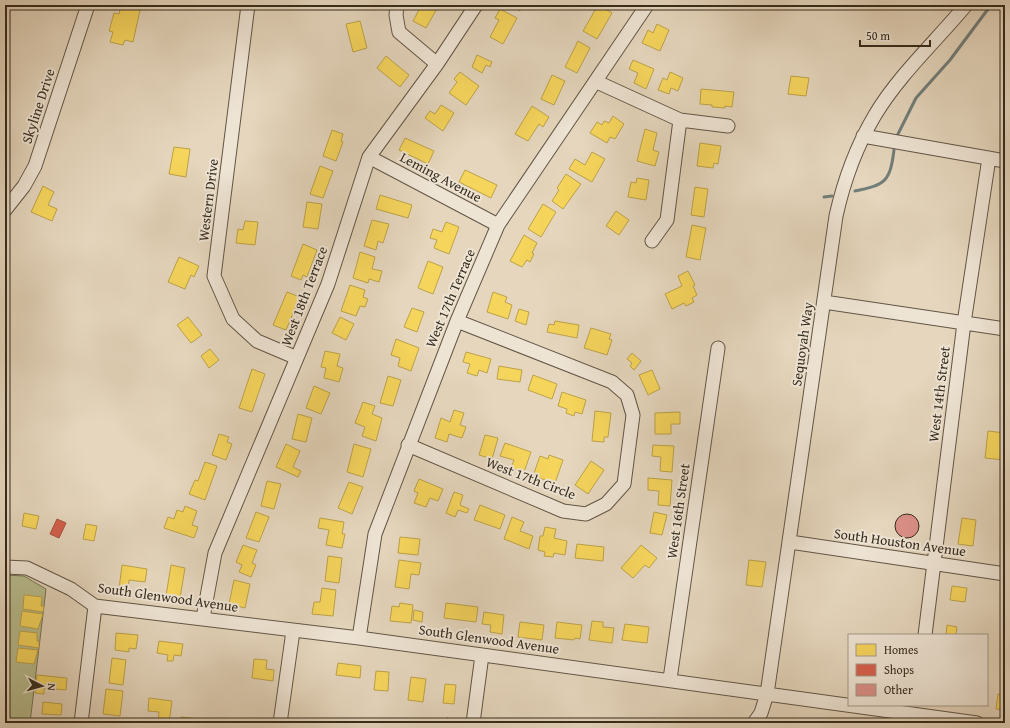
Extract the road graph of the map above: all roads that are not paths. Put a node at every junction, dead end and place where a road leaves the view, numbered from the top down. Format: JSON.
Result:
{"nodes":[{"id":1,"x":88,"y":5,"type":"edge"},
{"id":2,"x":248,"y":5,"type":"edge"},
{"id":3,"x":397,"y":5,"type":"edge"},
{"id":4,"x":476,"y":5,"type":"edge"},
{"id":5,"x":647,"y":5,"type":"edge"},
{"id":6,"x":966,"y":5,"type":"edge"},
{"id":7,"x":437,"y":64,"type":"junction"},
{"id":8,"x":597,"y":82,"type":"junction"},
{"id":9,"x":680,"y":120,"type":"junction"},
{"id":10,"x":728,"y":126,"type":"dead end"},
{"id":11,"x":863,"y":136,"type":"junction"},
{"id":12,"x":369,"y":157,"type":"junction"},
{"id":13,"x":989,"y":158,"type":"junction"},
{"id":14,"x":1005,"y":160,"type":"edge"},
{"id":15,"x":5,"y":210,"type":"edge"},
{"id":16,"x":498,"y":226,"type":"junction"},
{"id":17,"x":652,"y":241,"type":"dead end"},
{"id":18,"x":824,"y":302,"type":"junction"},
{"id":19,"x":457,"y":321,"type":"junction"},
{"id":20,"x":964,"y":323,"type":"junction"},
{"id":21,"x":1005,"y":329,"type":"edge"},
{"id":22,"x":718,"y":348,"type":"dead end"},
{"id":23,"x":297,"y":358,"type":"junction"},
{"id":24,"x":408,"y":446,"type":"junction"},
{"id":25,"x":790,"y":542,"type":"junction"},
{"id":26,"x":935,"y":563,"type":"junction"},
{"id":27,"x":5,"y":567,"type":"edge"},
{"id":28,"x":1005,"y":574,"type":"edge"},
{"id":29,"x":95,"y":606,"type":"junction"},
{"id":30,"x":203,"y":618,"type":"junction"},
{"id":31,"x":293,"y":630,"type":"junction"},
{"id":32,"x":925,"y":634,"type":"edge"},
{"id":33,"x":359,"y":638,"type":"junction"},
{"id":34,"x":482,"y":655,"type":"junction"},
{"id":35,"x":670,"y":679,"type":"junction"},
{"id":36,"x":768,"y":694,"type":"junction"},
{"id":37,"x":848,"y":705,"type":"edge"},
{"id":38,"x":856,"y":706,"type":"edge"},
{"id":39,"x":914,"y":714,"type":"edge"},
{"id":40,"x":81,"y":723,"type":"edge"},
{"id":41,"x":280,"y":723,"type":"edge"},
{"id":42,"x":473,"y":723,"type":"edge"},
{"id":43,"x":754,"y":723,"type":"edge"},
{"id":44,"x":977,"y":723,"type":"edge"}],
"edges":[{"from":1,"to":15,"type":"street","name":"Skyline Drive"},
{"from":2,"to":23,"type":"street","name":"Western Drive"},
{"from":3,"to":7,"type":"street"},
{"from":4,"to":7,"type":"street","name":"West 18th Terrace"},
{"from":5,"to":8,"type":"street","name":"West 17th Terrace"},
{"from":6,"to":11,"type":"street","name":"Sequoyah Way"},
{"from":7,"to":12,"type":"street","name":"West 18th Terrace"},
{"from":8,"to":9,"type":"street"},
{"from":8,"to":16,"type":"street","name":"West 17th Terrace"},
{"from":9,"to":10,"type":"street"},
{"from":9,"to":17,"type":"street"},
{"from":11,"to":13,"type":"street"},
{"from":11,"to":18,"type":"street","name":"Sequoyah Way"},
{"from":12,"to":16,"type":"street","name":"Leming Avenue"},
{"from":12,"to":23,"type":"street","name":"West 18th Terrace"},
{"from":13,"to":14,"type":"street"},
{"from":13,"to":20,"type":"street","name":"West 14th Street"},
{"from":16,"to":19,"type":"street","name":"West 17th Terrace"},
{"from":18,"to":20,"type":"street"},
{"from":18,"to":25,"type":"street","name":"Sequoyah Way"},
{"from":19,"to":24,"type":"street","name":"West 17th Terrace"},
{"from":19,"to":24,"type":"street","name":"West 17th Circle"},
{"from":20,"to":21,"type":"street"},
{"from":20,"to":26,"type":"street","name":"West 14th Street"},
{"from":22,"to":35,"type":"street","name":"West 16th Street"},
{"from":23,"to":30,"type":"street","name":"West 18th Terrace"},
{"from":24,"to":33,"type":"street","name":"West 17th Terrace"},
{"from":25,"to":26,"type":"street","name":"South Houston Avenue"},
{"from":25,"to":36,"type":"street","name":"Sequoyah Way"},
{"from":26,"to":28,"type":"street","name":"South Houston Avenue"},
{"from":26,"to":32,"type":"street","name":"West 14th Street"},
{"from":27,"to":29,"type":"street","name":"South Glenwood Avenue"},
{"from":29,"to":30,"type":"street","name":"South Glenwood Avenue"},
{"from":29,"to":40,"type":"street"},
{"from":30,"to":31,"type":"street","name":"South Glenwood Avenue"},
{"from":31,"to":33,"type":"street","name":"South Glenwood Avenue"},
{"from":31,"to":41,"type":"street"},
{"from":33,"to":34,"type":"street","name":"South Glenwood Avenue"},
{"from":34,"to":35,"type":"street","name":"South Glenwood Avenue"},
{"from":34,"to":42,"type":"street"},
{"from":35,"to":36,"type":"street","name":"South Glenwood Avenue"},
{"from":36,"to":37,"type":"street","name":"South Glenwood Avenue"},
{"from":36,"to":43,"type":"street","name":"Sequoyah Way"},
{"from":38,"to":39,"type":"street","name":"South Glenwood Avenue"},
{"from":39,"to":44,"type":"street","name":"South Glenwood Avenue"}]}
